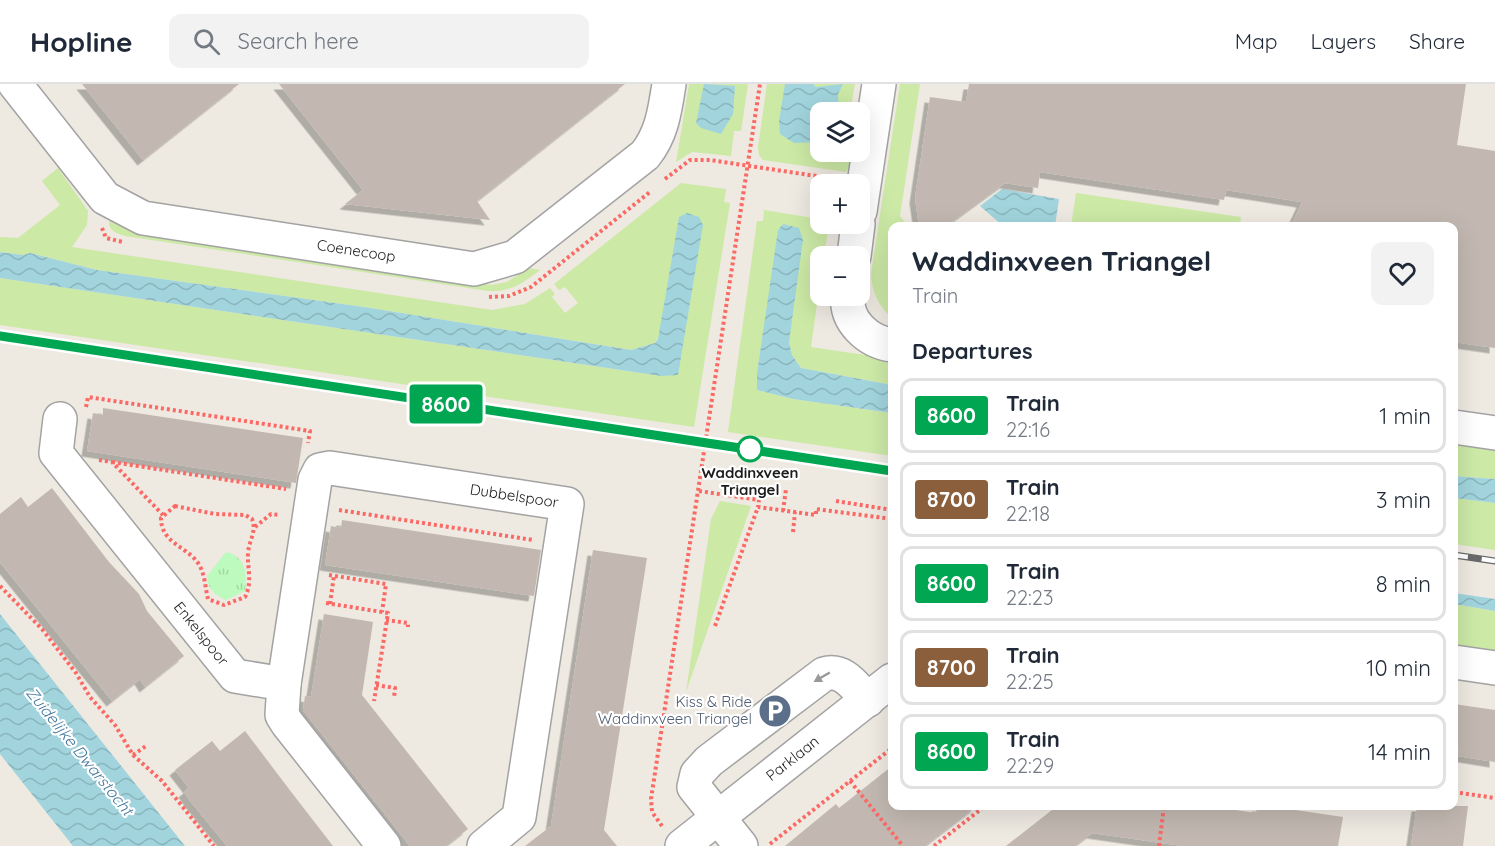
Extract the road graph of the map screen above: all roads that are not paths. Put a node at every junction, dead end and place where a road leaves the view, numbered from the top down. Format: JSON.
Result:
{"nodes":[{"id":1,"x":15,"y":84,"type":"edge"},
{"id":2,"x":669,"y":84,"type":"edge"},
{"id":3,"x":879,"y":84,"type":"edge"},
{"id":4,"x":865,"y":174,"type":"edge"},
{"id":5,"x":849,"y":306,"type":"edge"},
{"id":6,"x":888,"y":345,"type":"edge"},
{"id":7,"x":60,"y":419,"type":"dead end"},
{"id":8,"x":1458,"y":428,"type":"edge"},
{"id":9,"x":1495,"y":433,"type":"edge"},
{"id":10,"x":1458,"y":663,"type":"edge"},
{"id":11,"x":1495,"y":668,"type":"edge"},
{"id":12,"x":284,"y":684,"type":"junction"},
{"id":13,"x":880,"y":690,"type":"edge"},
{"id":14,"x":718,"y":818,"type":"junction"},
{"id":15,"x":673,"y":838,"type":"edge"},
{"id":16,"x":384,"y":846,"type":"edge"},
{"id":17,"x":484,"y":846,"type":"edge"},
{"id":18,"x":741,"y":846,"type":"edge"}],
"edges":[{"from":1,"to":2,"type":"street","name":"Coenecoop"},
{"from":3,"to":4,"type":"street"},
{"from":5,"to":6,"type":"street"},
{"from":7,"to":12,"type":"street","name":"Enkelspoor"},
{"from":8,"to":9,"type":"street"},
{"from":10,"to":11,"type":"street"},
{"from":12,"to":16,"type":"street"},
{"from":12,"to":17,"type":"street","name":"Dubbelspoor"},
{"from":13,"to":14,"type":"street","name":"Parklaan"},
{"from":13,"to":14,"type":"street","name":"Parklaan","one_way":true},
{"from":14,"to":15,"type":"street","name":"Parklaan"},
{"from":14,"to":18,"type":"street"}]}
